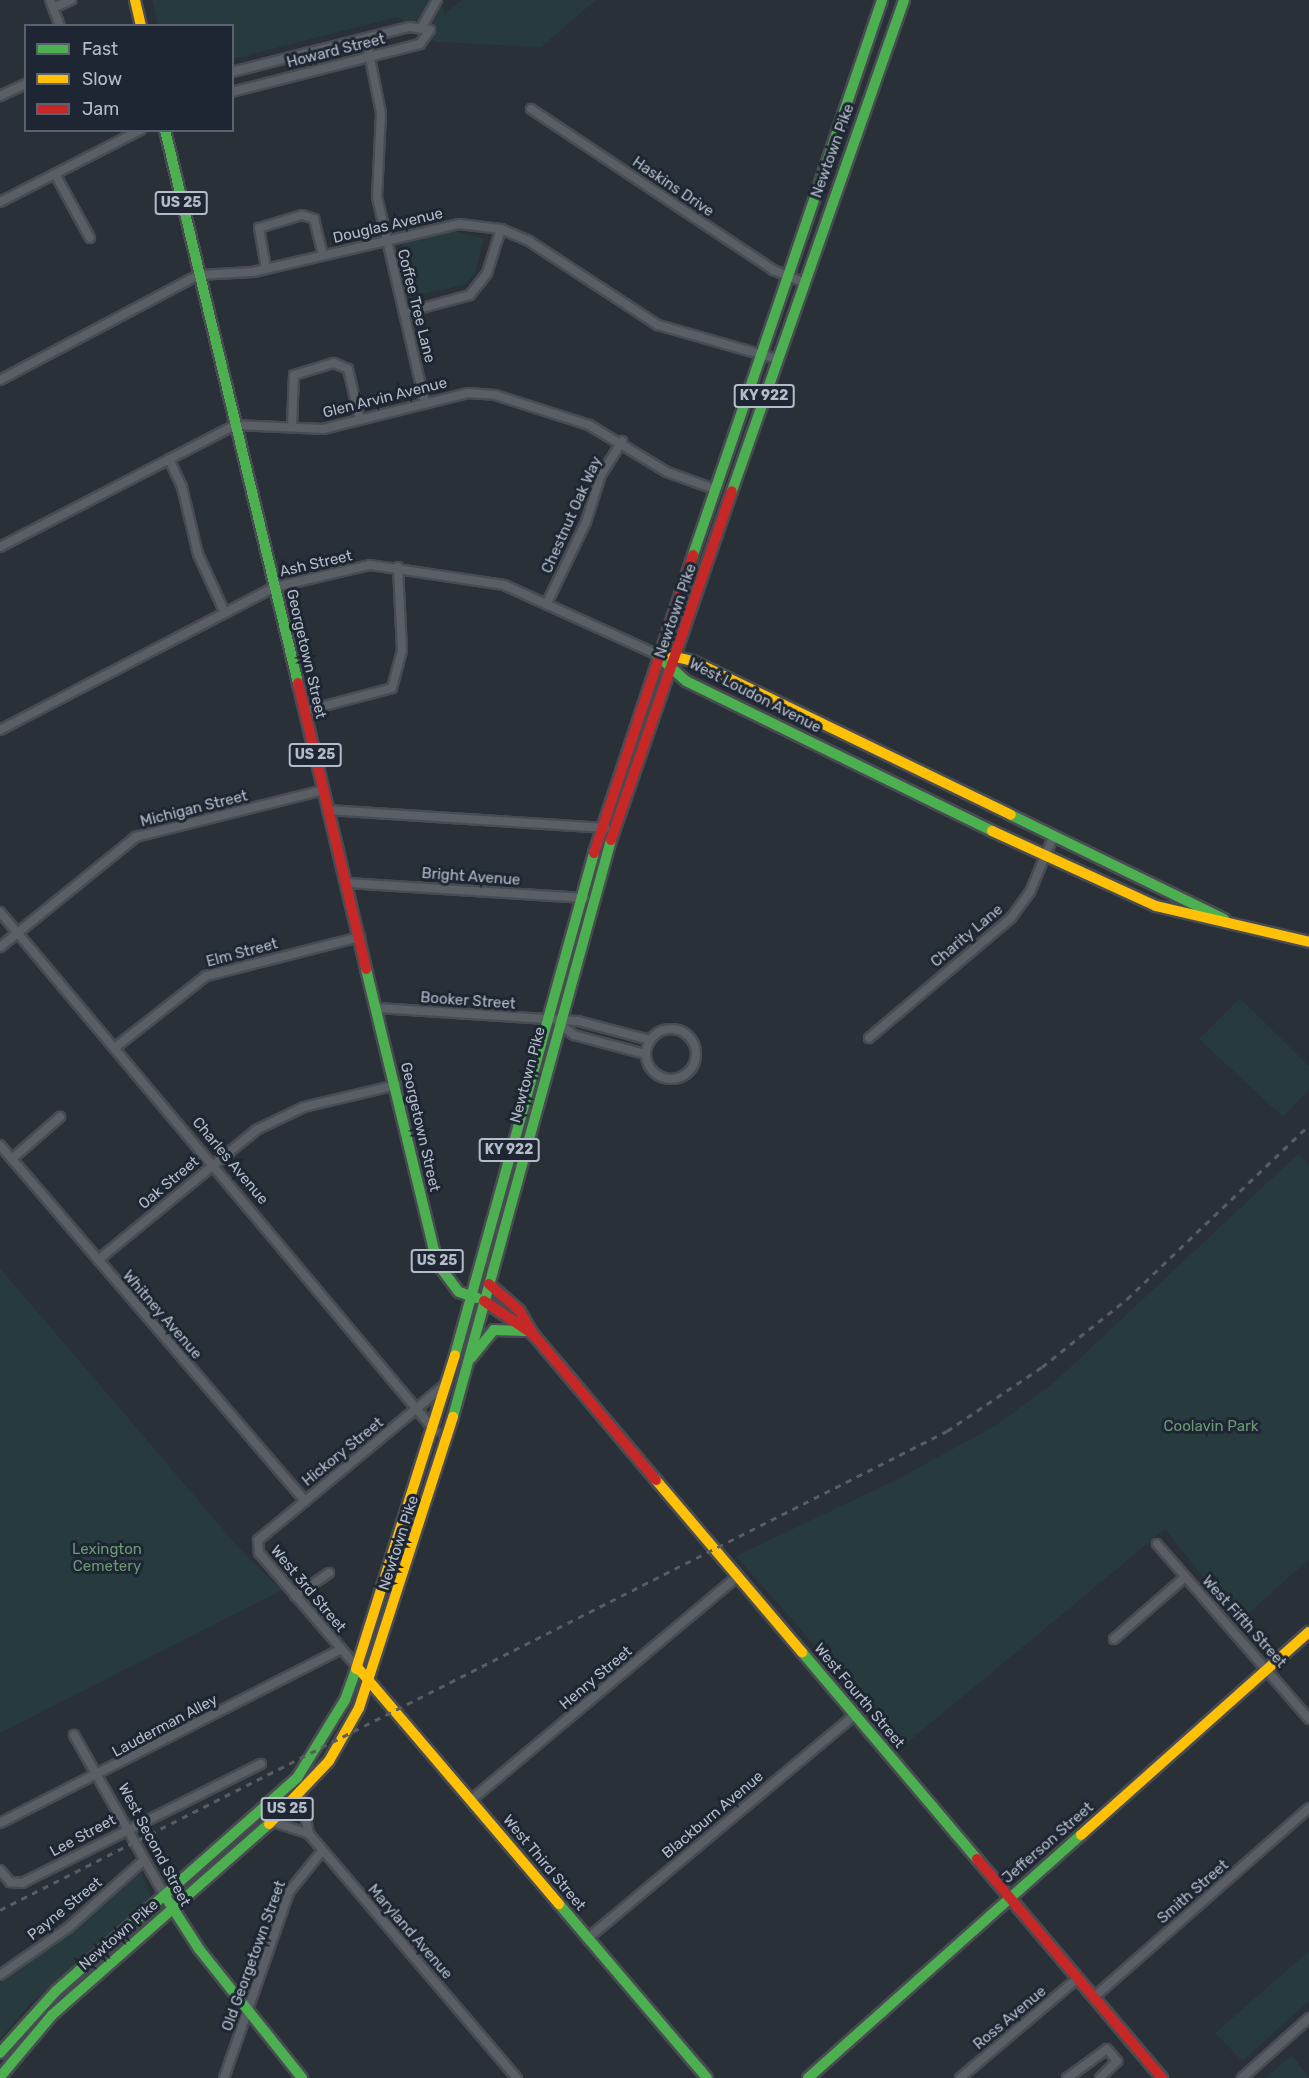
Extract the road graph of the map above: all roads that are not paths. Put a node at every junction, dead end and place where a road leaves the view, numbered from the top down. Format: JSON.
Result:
{"nodes":[{"id":1,"x":71,"y":0,"type":"edge"},
{"id":2,"x":135,"y":0,"type":"edge"},
{"id":3,"x":436,"y":0,"type":"edge"},
{"id":4,"x":882,"y":0,"type":"edge"},
{"id":5,"x":904,"y":0,"type":"edge"},
{"id":6,"x":51,"y":4,"type":"edge"},
{"id":7,"x":59,"y":24,"type":"edge"},
{"id":8,"x":141,"y":24,"type":"edge"},
{"id":9,"x":423,"y":25,"type":"junction"},
{"id":10,"x":366,"y":38,"type":"junction"},
{"id":11,"x":868,"y":38,"type":"junction"},
{"id":12,"x":887,"y":46,"type":"junction"},
{"id":13,"x":371,"y":56,"type":"junction"},
{"id":14,"x":234,"y":71,"type":"edge"},
{"id":15,"x":24,"y":85,"type":"edge"},
{"id":16,"x":234,"y":91,"type":"edge"},
{"id":17,"x":0,"y":96,"type":"edge"},
{"id":18,"x":531,"y":109,"type":"dead end"},
{"id":19,"x":137,"y":132,"type":"edge"},
{"id":20,"x":165,"y":132,"type":"edge"},
{"id":21,"x":55,"y":174,"type":"junction"},
{"id":22,"x":0,"y":202,"type":"edge"},
{"id":23,"x":501,"y":229,"type":"junction"},
{"id":24,"x":90,"y":238,"type":"dead end"},
{"id":25,"x":386,"y":240,"type":"junction"},
{"id":26,"x":323,"y":255,"type":"junction"},
{"id":27,"x":266,"y":268,"type":"junction"},
{"id":28,"x":198,"y":275,"type":"junction"},
{"id":29,"x":784,"y":276,"type":"junction"},
{"id":30,"x":802,"y":282,"type":"junction"},
{"id":31,"x":404,"y":313,"type":"junction"},
{"id":32,"x":758,"y":354,"type":"junction"},
{"id":33,"x":777,"y":359,"type":"junction"},
{"id":34,"x":0,"y":380,"type":"edge"},
{"id":35,"x":426,"y":403,"type":"junction"},
{"id":36,"x":360,"y":420,"type":"junction"},
{"id":37,"x":235,"y":425,"type":"junction"},
{"id":38,"x":292,"y":426,"type":"junction"},
{"id":39,"x":622,"y":441,"type":"junction"},
{"id":40,"x":169,"y":459,"type":"junction"},
{"id":41,"x":714,"y":489,"type":"junction"},
{"id":42,"x":0,"y":547,"type":"edge"},
{"id":43,"x":398,"y":567,"type":"junction"},
{"id":44,"x":275,"y":587,"type":"junction"},
{"id":45,"x":548,"y":602,"type":"junction"},
{"id":46,"x":225,"y":613,"type":"junction"},
{"id":47,"x":656,"y":654,"type":"junction"},
{"id":48,"x":677,"y":656,"type":"junction"},
{"id":49,"x":672,"y":670,"type":"junction"},
{"id":50,"x":304,"y":711,"type":"junction"},
{"id":51,"x":0,"y":730,"type":"edge"},
{"id":52,"x":323,"y":790,"type":"junction"},
{"id":53,"x":328,"y":810,"type":"junction"},
{"id":54,"x":601,"y":827,"type":"junction"},
{"id":55,"x":614,"y":828,"type":"junction"},
{"id":56,"x":1054,"y":835,"type":"junction"},
{"id":57,"x":1044,"y":856,"type":"junction"},
{"id":58,"x":347,"y":882,"type":"junction"},
{"id":59,"x":579,"y":898,"type":"junction"},
{"id":60,"x":593,"y":899,"type":"junction"},
{"id":61,"x":0,"y":912,"type":"edge"},
{"id":62,"x":1243,"y":929,"type":"junction"},
{"id":63,"x":18,"y":932,"type":"junction"},
{"id":64,"x":360,"y":937,"type":"junction"},
{"id":65,"x":1309,"y":942,"type":"edge"},
{"id":66,"x":0,"y":947,"type":"edge"},
{"id":67,"x":376,"y":1008,"type":"junction"},
{"id":68,"x":544,"y":1020,"type":"junction"},
{"id":69,"x":558,"y":1023,"type":"junction"},
{"id":70,"x":869,"y":1038,"type":"dead end"},
{"id":71,"x":650,"y":1040,"type":"junction"},
{"id":72,"x":117,"y":1046,"type":"junction"},
{"id":73,"x":645,"y":1054,"type":"junction"},
{"id":74,"x":396,"y":1085,"type":"junction"},
{"id":75,"x":60,"y":1117,"type":"dead end"},
{"id":76,"x":0,"y":1145,"type":"edge"},
{"id":77,"x":12,"y":1159,"type":"junction"},
{"id":78,"x":214,"y":1163,"type":"junction"},
{"id":79,"x":98,"y":1260,"type":"junction"},
{"id":80,"x":489,"y":1284,"type":"junction"},
{"id":81,"x":471,"y":1296,"type":"junction"},
{"id":82,"x":484,"y":1301,"type":"junction"},
{"id":83,"x":533,"y":1334,"type":"junction"},
{"id":84,"x":469,"y":1362,"type":"junction"},
{"id":85,"x":449,"y":1382,"type":"junction"},
{"id":86,"x":416,"y":1409,"type":"junction"},
{"id":87,"x":435,"y":1431,"type":"junction"},
{"id":88,"x":305,"y":1502,"type":"junction"},
{"id":89,"x":1157,"y":1544,"type":"dead end"},
{"id":90,"x":256,"y":1545,"type":"joint"},
{"id":91,"x":328,"y":1573,"type":"dead end"},
{"id":92,"x":738,"y":1576,"type":"junction"},
{"id":93,"x":1185,"y":1577,"type":"junction"},
{"id":94,"x":295,"y":1596,"type":"junction"},
{"id":95,"x":1309,"y":1632,"type":"edge"},
{"id":96,"x":1114,"y":1639,"type":"dead end"},
{"id":97,"x":341,"y":1649,"type":"junction"},
{"id":98,"x":358,"y":1668,"type":"junction"},
{"id":99,"x":1268,"y":1668,"type":"junction"},
{"id":100,"x":370,"y":1681,"type":"junction"},
{"id":101,"x":856,"y":1714,"type":"junction"},
{"id":102,"x":1309,"y":1719,"type":"edge"},
{"id":103,"x":74,"y":1735,"type":"dead end"},
{"id":104,"x":261,"y":1764,"type":"dead end"},
{"id":105,"x":100,"y":1775,"type":"junction"},
{"id":106,"x":301,"y":1796,"type":"junction"},
{"id":107,"x":471,"y":1800,"type":"junction"},
{"id":108,"x":1309,"y":1808,"type":"edge"},
{"id":109,"x":273,"y":1822,"type":"junction"},
{"id":110,"x":0,"y":1823,"type":"edge"},
{"id":111,"x":127,"y":1828,"type":"junction"},
{"id":112,"x":309,"y":1834,"type":"junction"},
{"id":113,"x":322,"y":1851,"type":"junction"},
{"id":114,"x":144,"y":1860,"type":"junction"},
{"id":115,"x":0,"y":1870,"type":"edge"},
{"id":116,"x":165,"y":1896,"type":"junction"},
{"id":117,"x":1010,"y":1897,"type":"junction"},
{"id":118,"x":171,"y":1910,"type":"junction"},
{"id":119,"x":588,"y":1938,"type":"junction"},
{"id":120,"x":0,"y":1975,"type":"edge"},
{"id":121,"x":1078,"y":1978,"type":"junction"},
{"id":122,"x":1094,"y":1997,"type":"junction"},
{"id":123,"x":248,"y":2013,"type":"junction"},
{"id":124,"x":1309,"y":2018,"type":"edge"},
{"id":125,"x":0,"y":2053,"type":"edge"},
{"id":126,"x":0,"y":2077,"type":"edge"},
{"id":127,"x":224,"y":2078,"type":"edge"},
{"id":128,"x":302,"y":2078,"type":"edge"},
{"id":129,"x":517,"y":2078,"type":"edge"},
{"id":130,"x":707,"y":2078,"type":"edge"},
{"id":131,"x":808,"y":2078,"type":"edge"},
{"id":132,"x":960,"y":2078,"type":"edge"},
{"id":133,"x":1067,"y":2078,"type":"edge"},
{"id":134,"x":1101,"y":2078,"type":"edge"},
{"id":135,"x":1162,"y":2078,"type":"edge"},
{"id":136,"x":1242,"y":2078,"type":"edge"}],
"edges":[{"from":1,"to":6,"type":"street"},
{"from":2,"to":8,"type":"main road"},
{"from":3,"to":9,"type":"street","name":"Howard Street"},
{"from":4,"to":11,"type":"main road","name":"Newtown Pike","number":"KY 922"},
{"from":5,"to":12,"type":"main road","name":"Newtown Pike","number":"KY 922"},
{"from":6,"to":7,"type":"street"},
{"from":9,"to":10,"type":"street","name":"Howard Street"},
{"from":9,"to":13,"type":"street","name":"Howard Street"},
{"from":10,"to":13,"type":"street","name":"Coffee Tree Lane"},
{"from":10,"to":14,"type":"street","name":"Howard Street"},
{"from":11,"to":12,"type":"main road"},
{"from":11,"to":29,"type":"main road","name":"Newtown Pike","number":"KY 922"},
{"from":12,"to":30,"type":"main road","name":"Newtown Pike","number":"KY 922"},
{"from":13,"to":16,"type":"street","name":"Howard Street"},
{"from":13,"to":25,"type":"street","name":"Coffee Tree Lane"},
{"from":15,"to":17,"type":"street"},
{"from":18,"to":29,"type":"street","name":"Haskins Drive"},
{"from":19,"to":21,"type":"street"},
{"from":20,"to":28,"type":"main road","name":"Georgetown Street","number":"US 25"},
{"from":21,"to":22,"type":"street"},
{"from":21,"to":24,"type":"street"},
{"from":23,"to":25,"type":"street","name":"Douglas Avenue"},
{"from":23,"to":31,"type":"street"},
{"from":23,"to":32,"type":"street","name":"Douglas Avenue"},
{"from":25,"to":26,"type":"street","name":"Douglas Avenue"},
{"from":25,"to":31,"type":"street","name":"Coffee Tree Lane"},
{"from":26,"to":27,"type":"street","name":"Douglas Avenue"},
{"from":26,"to":27,"type":"street"},
{"from":27,"to":28,"type":"street","name":"Douglas Avenue"},
{"from":28,"to":34,"type":"street","name":"Douglas Avenue"},
{"from":28,"to":37,"type":"main road","name":"Georgetown Street","number":"US 25"},
{"from":29,"to":30,"type":"street","name":"Haskins Drive"},
{"from":29,"to":32,"type":"main road","name":"Newtown Pike","number":"KY 922"},
{"from":30,"to":33,"type":"main road","name":"Newtown Pike","number":"KY 922"},
{"from":31,"to":35,"type":"street","name":"Coffee Tree Lane"},
{"from":32,"to":33,"type":"street","name":"Douglas Avenue"},
{"from":32,"to":41,"type":"main road","name":"Newtown Pike","number":"KY 922"},
{"from":33,"to":48,"type":"main road","name":"Newtown Pike","number":"KY 922"},
{"from":35,"to":36,"type":"street","name":"Glen Arvin Avenue"},
{"from":35,"to":39,"type":"street","name":"Glen Arvin Avenue"},
{"from":36,"to":38,"type":"street","name":"Glen Arvin Avenue"},
{"from":36,"to":38,"type":"street"},
{"from":37,"to":38,"type":"street","name":"Glen Arvin Avenue"},
{"from":37,"to":40,"type":"street","name":"Glen Arvin Avenue"},
{"from":37,"to":44,"type":"main road","name":"Georgetown Street","number":"US 25"},
{"from":39,"to":41,"type":"street","name":"Glen Arvin Avenue"},
{"from":39,"to":45,"type":"street","name":"Chestnut Oak Way"},
{"from":40,"to":42,"type":"street","name":"Glen Arvin Avenue"},
{"from":40,"to":46,"type":"street"},
{"from":41,"to":47,"type":"main road","name":"Newtown Pike","number":"KY 922"},
{"from":43,"to":44,"type":"street","name":"Ash Street"},
{"from":43,"to":45,"type":"street","name":"Ash Street"},
{"from":43,"to":50,"type":"street"},
{"from":44,"to":46,"type":"street","name":"Ash Street"},
{"from":44,"to":50,"type":"main road","name":"Georgetown Street","number":"US 25"},
{"from":45,"to":47,"type":"street","name":"Ash Street"},
{"from":46,"to":51,"type":"street","name":"Ash Street"},
{"from":47,"to":48,"type":"main road","name":"West Loudon Avenue"},
{"from":47,"to":49,"type":"main road","name":"West Loudon Avenue"},
{"from":47,"to":54,"type":"main road","name":"Newtown Pike","number":"KY 922"},
{"from":48,"to":49,"type":"main road","name":"Newtown Pike","number":"KY 922"},
{"from":48,"to":56,"type":"main road","name":"West Loudon Avenue"},
{"from":49,"to":55,"type":"main road","name":"Newtown Pike","number":"KY 922"},
{"from":49,"to":57,"type":"main road","name":"West Loudon Avenue"},
{"from":50,"to":52,"type":"main road","name":"Georgetown Street","number":"US 25"},
{"from":52,"to":53,"type":"main road","name":"Georgetown Street","number":"US 25"},
{"from":52,"to":63,"type":"street","name":"Michigan Street"},
{"from":53,"to":54,"type":"street"},
{"from":53,"to":58,"type":"main road","name":"Georgetown Street","number":"US 25"},
{"from":54,"to":55,"type":"street"},
{"from":54,"to":59,"type":"main road","name":"Newtown Pike","number":"KY 922"},
{"from":55,"to":60,"type":"main road","name":"Newtown Pike","number":"KY 922"},
{"from":56,"to":57,"type":"street","name":"Charity Lane"},
{"from":56,"to":62,"type":"main road","name":"West Loudon Avenue"},
{"from":57,"to":62,"type":"main road","name":"West Loudon Avenue"},
{"from":57,"to":70,"type":"street","name":"Charity Lane"},
{"from":58,"to":59,"type":"street","name":"Bright Avenue"},
{"from":58,"to":64,"type":"main road","name":"Georgetown Street","number":"US 25"},
{"from":59,"to":60,"type":"street","name":"Bright Avenue"},
{"from":59,"to":68,"type":"main road","name":"Newtown Pike","number":"KY 922"},
{"from":60,"to":69,"type":"main road","name":"Newtown Pike","number":"KY 922"},
{"from":61,"to":63,"type":"street","name":"Charles Avenue"},
{"from":62,"to":65,"type":"main road","name":"West Loudon Avenue"},
{"from":63,"to":66,"type":"street","name":"Michigan Street"},
{"from":63,"to":72,"type":"street","name":"Charles Avenue"},
{"from":64,"to":67,"type":"main road","name":"Georgetown Street","number":"US 25"},
{"from":64,"to":72,"type":"street","name":"Elm Street"},
{"from":67,"to":68,"type":"street","name":"Booker Street"},
{"from":67,"to":74,"type":"main road","name":"Georgetown Street","number":"US 25"},
{"from":68,"to":69,"type":"street","name":"Booker Street"},
{"from":68,"to":81,"type":"main road","name":"Newtown Pike","number":"KY 922"},
{"from":69,"to":71,"type":"street"},
{"from":69,"to":73,"type":"street"},
{"from":69,"to":80,"type":"main road","name":"Newtown Pike","number":"KY 922"},
{"from":71,"to":73,"type":"street"},
{"from":71,"to":73,"type":"street"},
{"from":72,"to":78,"type":"street","name":"Charles Avenue"},
{"from":74,"to":78,"type":"street","name":"Oak Street"},
{"from":74,"to":81,"type":"main road","name":"Georgetown Street","number":"US 25"},
{"from":75,"to":77,"type":"street"},
{"from":76,"to":77,"type":"street","name":"Whitney Avenue"},
{"from":77,"to":79,"type":"street","name":"Whitney Avenue"},
{"from":78,"to":79,"type":"street","name":"Oak Street"},
{"from":78,"to":86,"type":"street","name":"Charles Avenue"},
{"from":79,"to":88,"type":"street","name":"Whitney Avenue"},
{"from":80,"to":82,"type":"main road","name":"Newtown Pike","number":"KY 922"},
{"from":80,"to":83,"type":"main road","name":"West Fourth Street"},
{"from":81,"to":82,"type":"main road","name":"Georgetown Street","number":"US 25"},
{"from":81,"to":85,"type":"main road","name":"Newtown Pike","number":"US 25"},
{"from":82,"to":83,"type":"main road","name":"West Fourth Street"},
{"from":82,"to":84,"type":"main road","name":"Newtown Pike","number":"US 25"},
{"from":83,"to":84,"type":"main road"},
{"from":83,"to":92,"type":"main road","name":"West Fourth Street"},
{"from":84,"to":100,"type":"main road","name":"Newtown Pike","number":"US 25"},
{"from":85,"to":86,"type":"street","name":"Hickory Street"},
{"from":85,"to":87,"type":"main road","name":"Newtown Pike","number":"US 25"},
{"from":86,"to":87,"type":"street","name":"Charles Avenue"},
{"from":86,"to":88,"type":"street","name":"Hickory Street"},
{"from":87,"to":98,"type":"main road","name":"Newtown Pike","number":"US 25"},
{"from":88,"to":90,"type":"street","name":"Hickory Street"},
{"from":89,"to":93,"type":"street","name":"West Fifth Street"},
{"from":90,"to":94,"type":"street","name":"West 3rd Street"},
{"from":91,"to":94,"type":"street"},
{"from":92,"to":101,"type":"main road","name":"West Fourth Street"},
{"from":92,"to":107,"type":"street","name":"Henry Street"},
{"from":93,"to":96,"type":"street"},
{"from":93,"to":99,"type":"street","name":"West Fifth Street"},
{"from":94,"to":97,"type":"street","name":"West 3rd Street"},
{"from":95,"to":99,"type":"main road","name":"Jefferson Street"},
{"from":97,"to":98,"type":"street"},
{"from":97,"to":105,"type":"street","name":"Lauderman Alley"},
{"from":98,"to":100,"type":"main road","name":"West Third Street"},
{"from":98,"to":116,"type":"main road","name":"Newtown Pike","number":"US 25"},
{"from":99,"to":102,"type":"street","name":"West Fifth Street"},
{"from":99,"to":117,"type":"main road","name":"Jefferson Street"},
{"from":100,"to":106,"type":"main road","name":"Newtown Pike","number":"US 25"},
{"from":100,"to":107,"type":"main road","name":"West Third Street"},
{"from":101,"to":117,"type":"main road","name":"West Fourth Street"},
{"from":101,"to":119,"type":"street","name":"Blackburn Avenue"},
{"from":103,"to":105,"type":"street","name":"West Second Street"},
{"from":104,"to":111,"type":"street","name":"Lee Street"},
{"from":105,"to":110,"type":"street","name":"Lauderman Alley"},
{"from":105,"to":111,"type":"street","name":"West Second Street"},
{"from":106,"to":109,"type":"main road","name":"Newtown Pike","number":"US 25"},
{"from":106,"to":112,"type":"street","name":"Maryland Avenue"},
{"from":107,"to":119,"type":"main road","name":"West Third Street"},
{"from":108,"to":122,"type":"street","name":"Smith Street"},
{"from":109,"to":112,"type":"street"},
{"from":109,"to":118,"type":"main road","name":"Newtown Pike","number":"US 25"},
{"from":111,"to":114,"type":"street","name":"West Second Street"},
{"from":111,"to":115,"type":"street","name":"Lee Street"},
{"from":112,"to":113,"type":"street","name":"Maryland Avenue"},
{"from":113,"to":123,"type":"street","name":"Old Georgetown Street"},
{"from":113,"to":129,"type":"street","name":"Maryland Avenue"},
{"from":114,"to":116,"type":"street","name":"West Second Street"},
{"from":114,"to":120,"type":"street","name":"Payne Street"},
{"from":116,"to":118,"type":"main road","name":"West Second Street"},
{"from":116,"to":125,"type":"main road","name":"Newtown Pike","number":"US 25"},
{"from":117,"to":121,"type":"main road","name":"West Fourth Street"},
{"from":117,"to":131,"type":"main road","name":"Jefferson Street"},
{"from":118,"to":123,"type":"main road","name":"West Second Street"},
{"from":118,"to":126,"type":"main road","name":"Newtown Pike","number":"US 25"},
{"from":119,"to":130,"type":"main road","name":"West Third Street"},
{"from":121,"to":122,"type":"main road","name":"West Fourth Street"},
{"from":121,"to":132,"type":"street","name":"Ross Avenue"},
{"from":122,"to":135,"type":"main road","name":"West Fourth Street"},
{"from":123,"to":127,"type":"street","name":"Old Georgetown Street"},
{"from":123,"to":128,"type":"main road","name":"West Second Street"},
{"from":124,"to":136,"type":"street"},
{"from":133,"to":134,"type":"street"}]}
